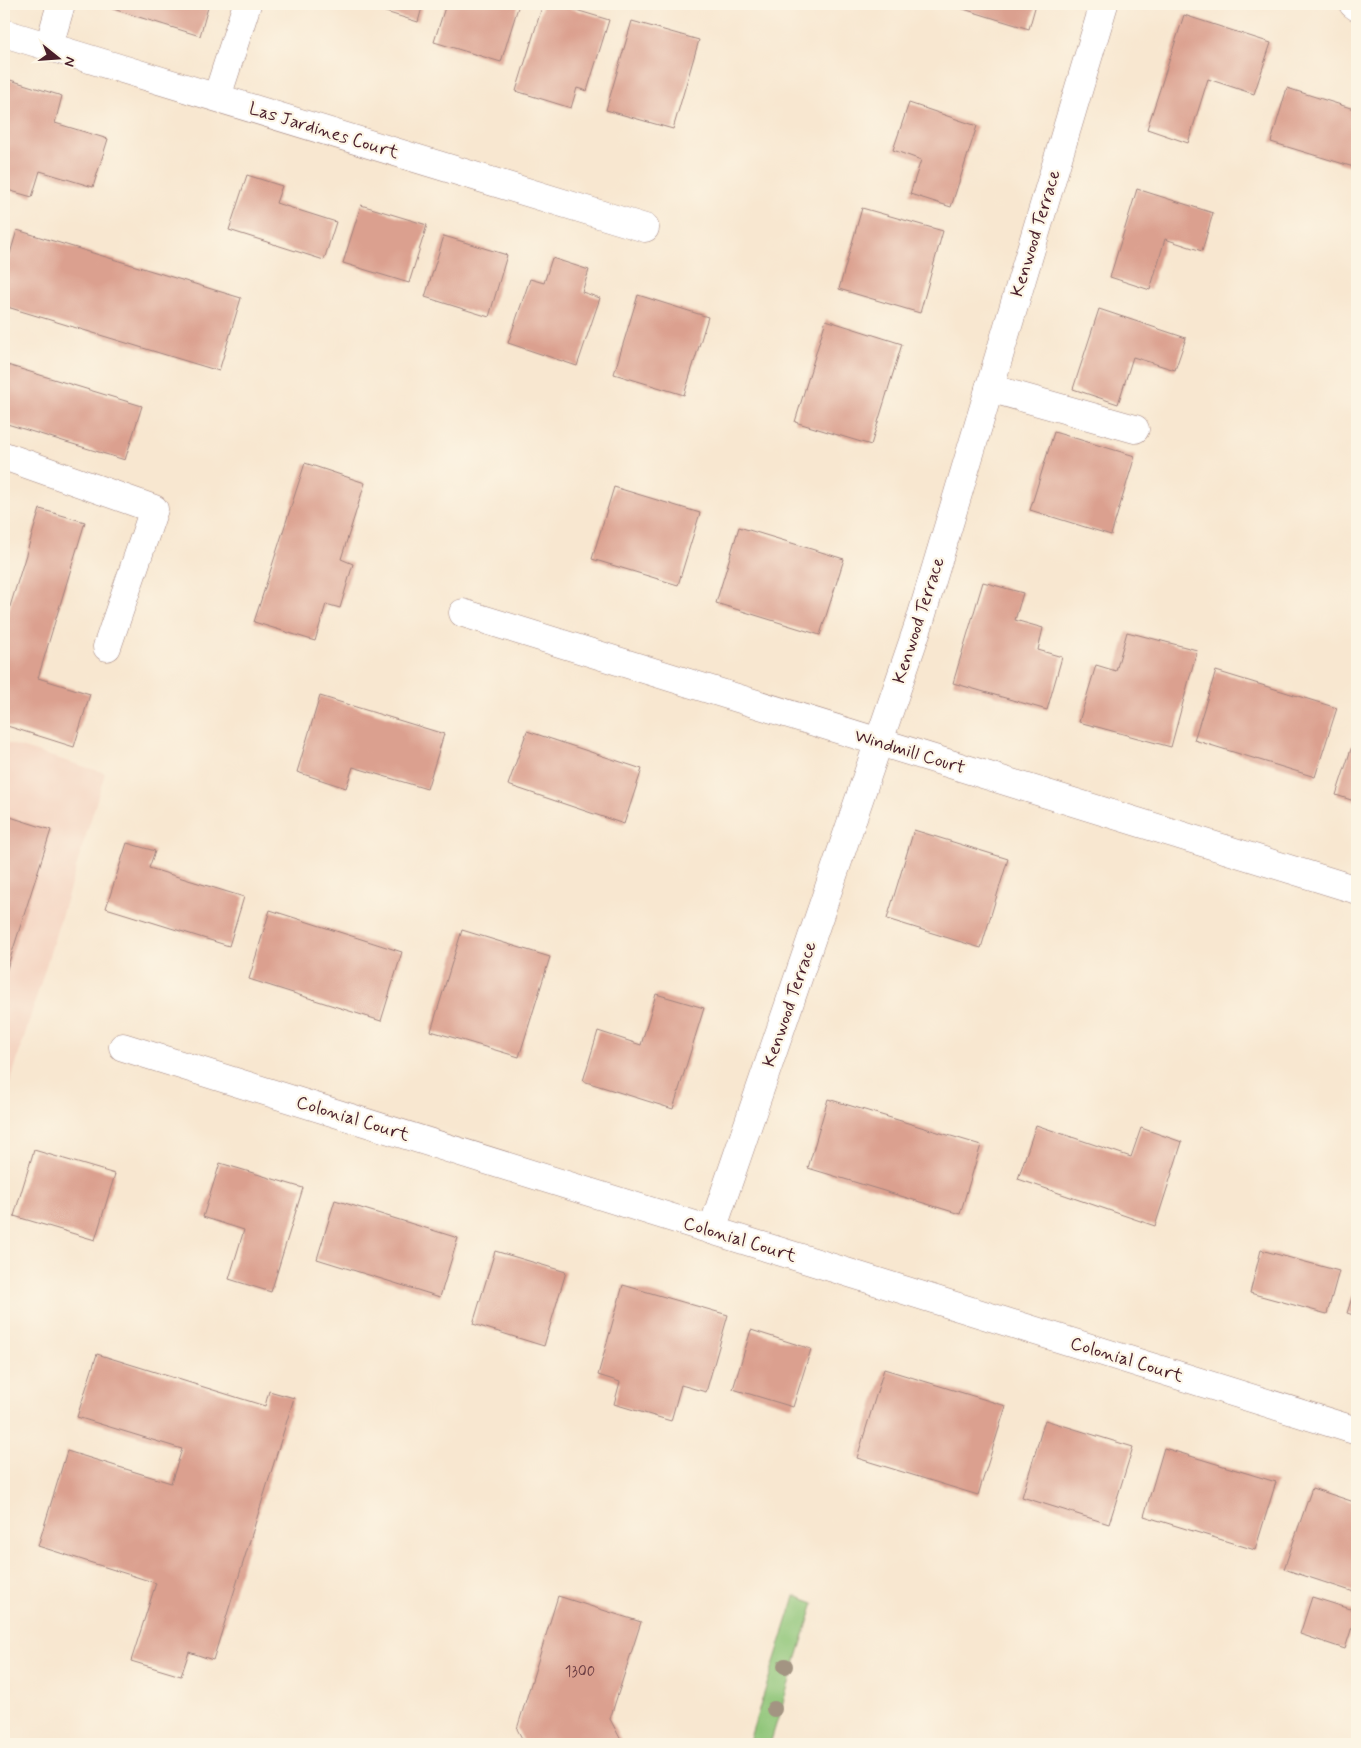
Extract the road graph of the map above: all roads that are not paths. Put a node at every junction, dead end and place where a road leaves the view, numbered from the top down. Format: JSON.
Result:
{"nodes":[{"id":1,"x":61,"y":4,"type":"edge"},
{"id":2,"x":247,"y":4,"type":"edge"},
{"id":3,"x":1104,"y":4,"type":"edge"},
{"id":4,"x":1353,"y":4,"type":"edge"},
{"id":5,"x":1357,"y":7,"type":"edge"},
{"id":6,"x":4,"y":33,"type":"edge"},
{"id":7,"x":49,"y":46,"type":"junction"},
{"id":8,"x":217,"y":97,"type":"junction"},
{"id":9,"x":644,"y":228,"type":"dead end"},
{"id":10,"x":989,"y":388,"type":"junction"},
{"id":11,"x":1135,"y":430,"type":"dead end"},
{"id":12,"x":4,"y":456,"type":"edge"},
{"id":13,"x":463,"y":613,"type":"dead end"},
{"id":14,"x":107,"y":647,"type":"dead end"},
{"id":15,"x":878,"y":742,"type":"junction"},
{"id":16,"x":1357,"y":890,"type":"edge"},
{"id":17,"x":123,"y":1047,"type":"dead end"},
{"id":18,"x":712,"y":1230,"type":"junction"},
{"id":19,"x":1357,"y":1431,"type":"edge"}],
"edges":[{"from":1,"to":7,"type":"street"},
{"from":2,"to":8,"type":"street"},
{"from":3,"to":10,"type":"street","name":"Kenwood Terrace"},
{"from":4,"to":5,"type":"street"},
{"from":6,"to":7,"type":"street","name":"Las Jardines Court"},
{"from":7,"to":8,"type":"street","name":"Las Jardines Court"},
{"from":8,"to":9,"type":"street","name":"Las Jardines Court"},
{"from":10,"to":11,"type":"street"},
{"from":10,"to":15,"type":"street","name":"Kenwood Terrace"},
{"from":12,"to":14,"type":"street"},
{"from":13,"to":15,"type":"street","name":"Windmill Court"},
{"from":15,"to":16,"type":"street","name":"Windmill Court"},
{"from":15,"to":18,"type":"street","name":"Kenwood Terrace"},
{"from":17,"to":18,"type":"street","name":"Colonial Court"},
{"from":18,"to":19,"type":"street","name":"Colonial Court"}]}
